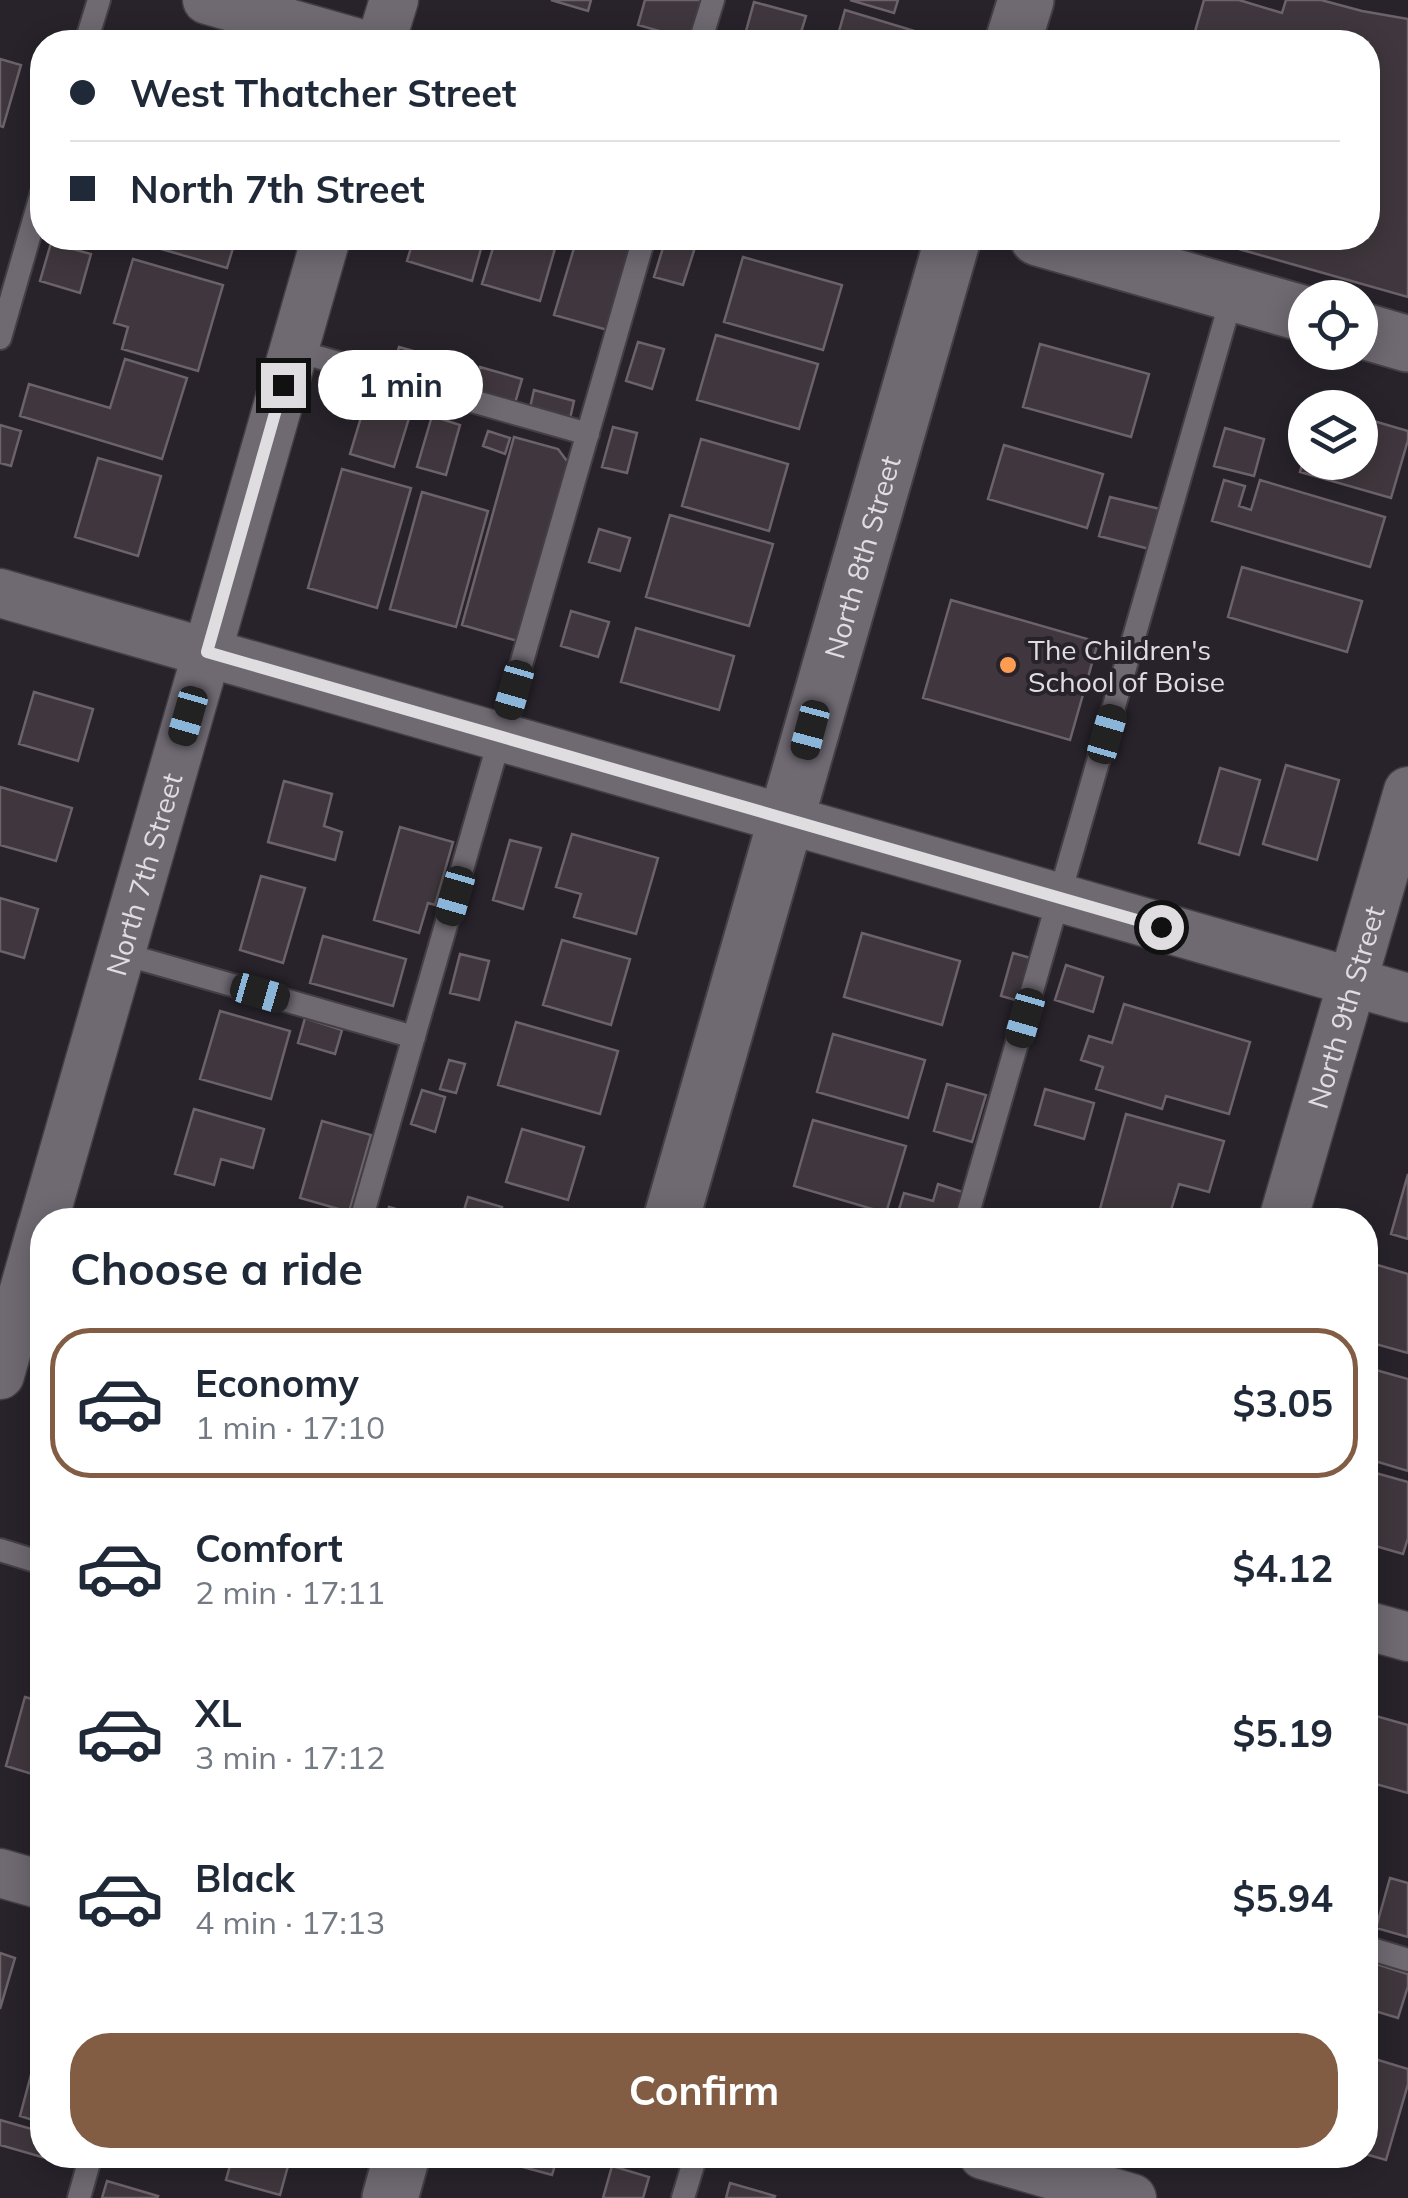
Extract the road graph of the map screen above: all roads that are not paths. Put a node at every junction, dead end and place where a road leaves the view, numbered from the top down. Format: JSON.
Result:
{"nodes":[{"id":1,"x":99,"y":0,"type":"edge"},
{"id":2,"x":207,"y":0,"type":"edge"},
{"id":3,"x":394,"y":0,"type":"edge"},
{"id":4,"x":712,"y":0,"type":"edge"},
{"id":5,"x":1026,"y":0,"type":"edge"},
{"id":6,"x":90,"y":30,"type":"edge"},
{"id":7,"x":313,"y":30,"type":"edge"},
{"id":8,"x":385,"y":30,"type":"edge"},
{"id":9,"x":703,"y":30,"type":"edge"},
{"id":10,"x":1017,"y":30,"type":"edge"},
{"id":11,"x":30,"y":234,"type":"edge"},
{"id":12,"x":323,"y":250,"type":"edge"},
{"id":13,"x":641,"y":250,"type":"edge"},
{"id":14,"x":949,"y":250,"type":"edge"},
{"id":15,"x":1080,"y":250,"type":"edge"},
{"id":16,"x":1233,"y":294,"type":"junction"},
{"id":17,"x":1288,"y":309,"type":"edge"},
{"id":18,"x":1378,"y":335,"type":"edge"},
{"id":19,"x":0,"y":338,"type":"edge"},
{"id":20,"x":1408,"y":344,"type":"edge"},
{"id":21,"x":294,"y":350,"type":"junction"},
{"id":22,"x":588,"y":434,"type":"junction"},
{"id":23,"x":0,"y":593,"type":"edge"},
{"id":24,"x":207,"y":652,"type":"junction"},
{"id":25,"x":500,"y":737,"type":"junction"},
{"id":26,"x":1408,"y":790,"type":"edge"},
{"id":27,"x":785,"y":819,"type":"junction"},
{"id":28,"x":1060,"y":898,"type":"junction"},
{"id":29,"x":120,"y":953,"type":"junction"},
{"id":30,"x":1353,"y":982,"type":"junction"},
{"id":31,"x":1408,"y":998,"type":"edge"},
{"id":32,"x":414,"y":1038,"type":"junction"},
{"id":33,"x":41,"y":1208,"type":"edge"},
{"id":34,"x":364,"y":1208,"type":"edge"},
{"id":35,"x":674,"y":1208,"type":"edge"},
{"id":36,"x":970,"y":1208,"type":"edge"},
{"id":37,"x":1287,"y":1208,"type":"edge"},
{"id":38,"x":30,"y":1246,"type":"edge"},
{"id":39,"x":0,"y":1375,"type":"edge"},
{"id":40,"x":0,"y":1550,"type":"edge"},
{"id":41,"x":30,"y":1559,"type":"edge"},
{"id":42,"x":1378,"y":1629,"type":"edge"},
{"id":43,"x":1408,"y":1637,"type":"edge"},
{"id":44,"x":0,"y":1873,"type":"edge"},
{"id":45,"x":30,"y":1882,"type":"edge"},
{"id":46,"x":1378,"y":1951,"type":"edge"},
{"id":47,"x":1408,"y":1960,"type":"edge"},
{"id":48,"x":87,"y":2168,"type":"edge"},
{"id":49,"x":398,"y":2168,"type":"edge"},
{"id":50,"x":692,"y":2168,"type":"edge"},
{"id":51,"x":1001,"y":2168,"type":"edge"},
{"id":52,"x":79,"y":2198,"type":"edge"},
{"id":53,"x":390,"y":2198,"type":"edge"},
{"id":54,"x":683,"y":2198,"type":"edge"},
{"id":55,"x":1132,"y":2198,"type":"edge"}],
"edges":[{"from":1,"to":6,"type":"lane"},
{"from":2,"to":7,"type":"street"},
{"from":3,"to":8,"type":"street"},
{"from":4,"to":9,"type":"lane"},
{"from":5,"to":10,"type":"street"},
{"from":11,"to":19,"type":"lane"},
{"from":12,"to":21,"type":"street","name":"North 7th Street"},
{"from":13,"to":22,"type":"lane"},
{"from":14,"to":27,"type":"street","name":"North 8th Street"},
{"from":15,"to":16,"type":"street"},
{"from":16,"to":17,"type":"street"},
{"from":16,"to":28,"type":"lane"},
{"from":18,"to":20,"type":"street"},
{"from":21,"to":22,"type":"lane"},
{"from":21,"to":24,"type":"street","name":"North 7th Street"},
{"from":22,"to":25,"type":"lane"},
{"from":23,"to":24,"type":"street"},
{"from":24,"to":25,"type":"street"},
{"from":24,"to":29,"type":"street","name":"North 7th Street"},
{"from":25,"to":27,"type":"street"},
{"from":25,"to":32,"type":"lane"},
{"from":26,"to":30,"type":"street","name":"North 9th Street"},
{"from":27,"to":28,"type":"street"},
{"from":27,"to":35,"type":"street","name":"North 8th Street"},
{"from":28,"to":30,"type":"street"},
{"from":28,"to":36,"type":"lane"},
{"from":29,"to":32,"type":"lane"},
{"from":29,"to":33,"type":"street","name":"North 7th Street"},
{"from":30,"to":31,"type":"street"},
{"from":30,"to":37,"type":"street","name":"North 9th Street"},
{"from":32,"to":34,"type":"lane"},
{"from":38,"to":39,"type":"street","name":"North 7th Street"},
{"from":40,"to":41,"type":"lane"},
{"from":42,"to":43,"type":"street"},
{"from":44,"to":45,"type":"street"},
{"from":46,"to":47,"type":"lane"},
{"from":48,"to":52,"type":"lane"},
{"from":49,"to":53,"type":"street"},
{"from":50,"to":54,"type":"lane"},
{"from":51,"to":55,"type":"street"}]}
